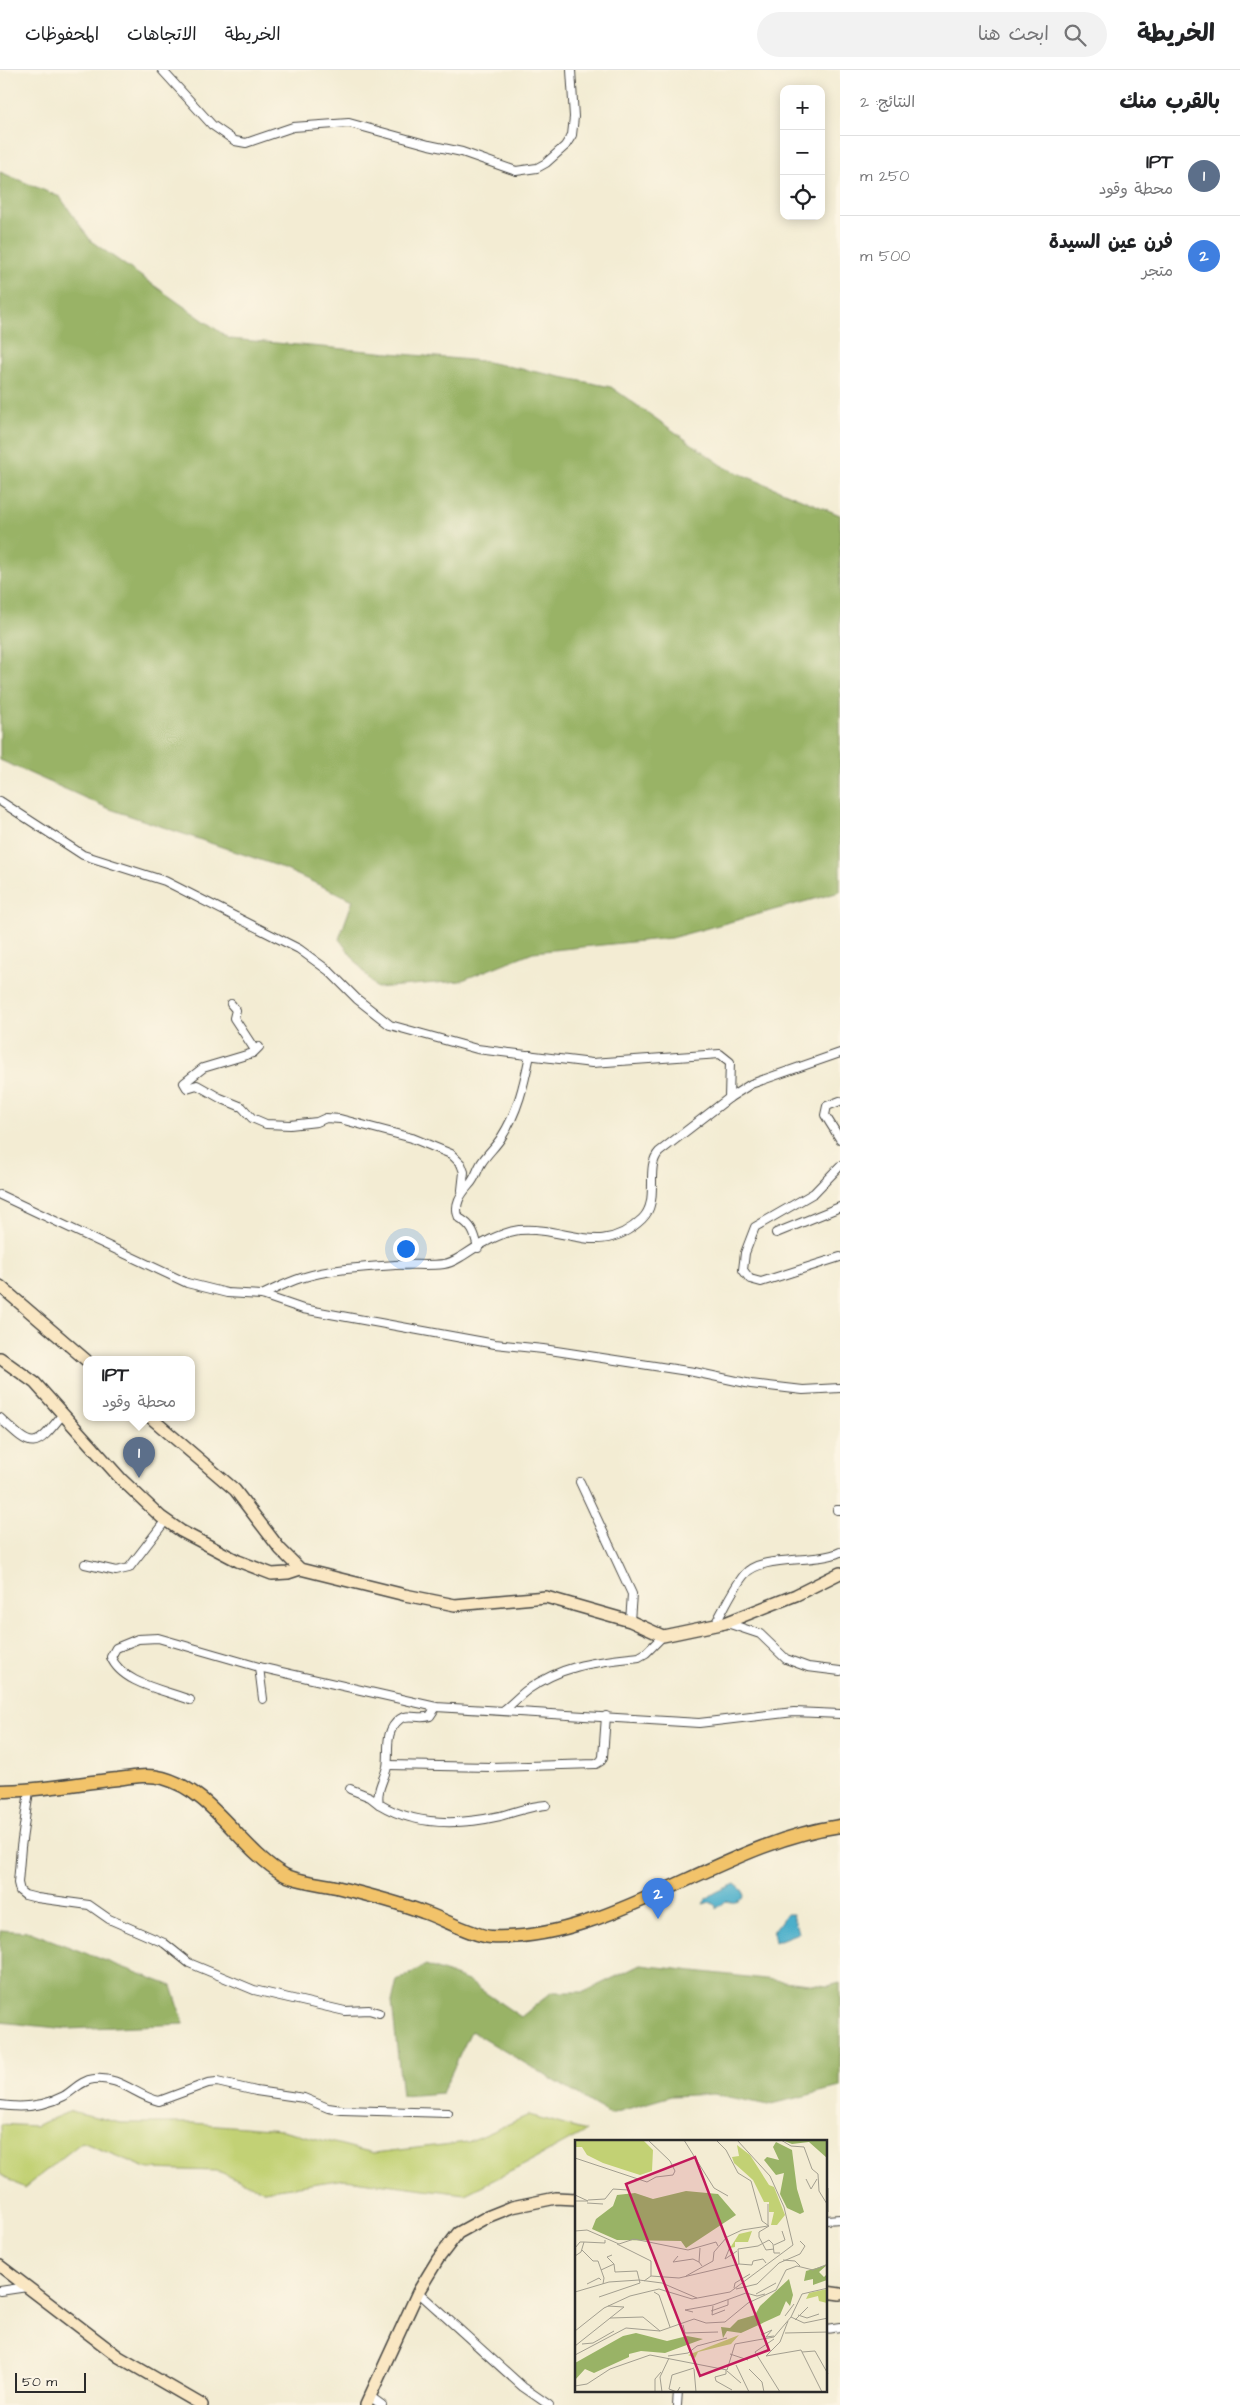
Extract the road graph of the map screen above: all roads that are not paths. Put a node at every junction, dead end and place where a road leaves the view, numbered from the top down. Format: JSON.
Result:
{"nodes":[{"id":1,"x":162,"y":70,"type":"edge"},
{"id":2,"x":571,"y":70,"type":"edge"},
{"id":3,"x":0,"y":801,"type":"edge"},
{"id":4,"x":231,"y":1004,"type":"dead end"},
{"id":5,"x":840,"y":1053,"type":"edge"},
{"id":6,"x":530,"y":1055,"type":"junction"},
{"id":7,"x":728,"y":1098,"type":"junction"},
{"id":8,"x":840,"y":1101,"type":"edge"},
{"id":9,"x":840,"y":1139,"type":"edge"},
{"id":10,"x":840,"y":1166,"type":"edge"},
{"id":11,"x":462,"y":1190,"type":"junction"},
{"id":12,"x":0,"y":1195,"type":"edge"},
{"id":13,"x":840,"y":1207,"type":"edge"},
{"id":14,"x":776,"y":1233,"type":"dead end"},
{"id":15,"x":478,"y":1248,"type":"junction"},
{"id":16,"x":840,"y":1257,"type":"edge"},
{"id":17,"x":0,"y":1286,"type":"edge"},
{"id":18,"x":262,"y":1295,"type":"junction"},
{"id":19,"x":83,"y":1357,"type":"edge"},
{"id":20,"x":0,"y":1358,"type":"edge"},
{"id":21,"x":840,"y":1388,"type":"edge"},
{"id":22,"x":63,"y":1414,"type":"junction"},
{"id":23,"x":0,"y":1418,"type":"edge"},
{"id":24,"x":155,"y":1421,"type":"edge"},
{"id":25,"x":580,"y":1482,"type":"dead end"},
{"id":26,"x":166,"y":1520,"type":"junction"},
{"id":27,"x":840,"y":1552,"type":"edge"},
{"id":28,"x":85,"y":1564,"type":"dead end"},
{"id":29,"x":300,"y":1568,"type":"junction"},
{"id":30,"x":840,"y":1573,"type":"edge"},
{"id":31,"x":630,"y":1621,"type":"junction"},
{"id":32,"x":719,"y":1624,"type":"junction"},
{"id":33,"x":663,"y":1636,"type":"junction"},
{"id":34,"x":259,"y":1667,"type":"junction"},
{"id":35,"x":840,"y":1671,"type":"edge"},
{"id":36,"x":263,"y":1699,"type":"dead end"},
{"id":37,"x":190,"y":1700,"type":"dead end"},
{"id":38,"x":436,"y":1707,"type":"junction"},
{"id":39,"x":504,"y":1710,"type":"junction"},
{"id":40,"x":840,"y":1714,"type":"edge"},
{"id":41,"x":606,"y":1716,"type":"junction"},
{"id":42,"x":388,"y":1765,"type":"junction"},
{"id":43,"x":350,"y":1789,"type":"dead end"},
{"id":44,"x":0,"y":1791,"type":"edge"},
{"id":45,"x":29,"y":1791,"type":"junction"},
{"id":46,"x":379,"y":1804,"type":"junction"},
{"id":47,"x":546,"y":1805,"type":"dead end"},
{"id":48,"x":840,"y":1826,"type":"edge"},
{"id":49,"x":379,"y":2013,"type":"dead end"},
{"id":50,"x":0,"y":2105,"type":"edge"},
{"id":51,"x":448,"y":2113,"type":"dead end"},
{"id":52,"x":575,"y":2199,"type":"edge"},
{"id":53,"x":0,"y":2266,"type":"edge"},
{"id":54,"x":27,"y":2287,"type":"junction"},
{"id":55,"x":0,"y":2291,"type":"edge"},
{"id":56,"x":418,"y":2292,"type":"junction"},
{"id":57,"x":678,"y":2392,"type":"edge"},
{"id":58,"x":369,"y":2401,"type":"edge"},
{"id":59,"x":202,"y":2405,"type":"edge"},
{"id":60,"x":382,"y":2405,"type":"edge"},
{"id":61,"x":550,"y":2405,"type":"edge"},
{"id":62,"x":678,"y":2405,"type":"edge"}],
"edges":[{"from":1,"to":2,"type":"street"},
{"from":3,"to":6,"type":"street"},
{"from":4,"to":11,"type":"street"},
{"from":5,"to":7,"type":"street"},
{"from":6,"to":7,"type":"street"},
{"from":6,"to":11,"type":"street"},
{"from":7,"to":15,"type":"street"},
{"from":8,"to":9,"type":"street"},
{"from":10,"to":16,"type":"street"},
{"from":11,"to":15,"type":"street"},
{"from":12,"to":18,"type":"street"},
{"from":13,"to":14,"type":"street"},
{"from":15,"to":18,"type":"street"},
{"from":17,"to":19,"type":"main road"},
{"from":18,"to":21,"type":"street"},
{"from":20,"to":22,"type":"main road"},
{"from":22,"to":23,"type":"street"},
{"from":22,"to":26,"type":"main road"},
{"from":24,"to":29,"type":"main road"},
{"from":25,"to":31,"type":"street"},
{"from":26,"to":28,"type":"street"},
{"from":26,"to":29,"type":"main road"},
{"from":27,"to":32,"type":"street"},
{"from":29,"to":31,"type":"main road"},
{"from":30,"to":32,"type":"main road"},
{"from":31,"to":33,"type":"main road"},
{"from":32,"to":33,"type":"main road"},
{"from":32,"to":35,"type":"street"},
{"from":33,"to":39,"type":"street"},
{"from":34,"to":36,"type":"street"},
{"from":34,"to":37,"type":"street"},
{"from":34,"to":38,"type":"street"},
{"from":38,"to":39,"type":"street"},
{"from":38,"to":42,"type":"street"},
{"from":39,"to":41,"type":"street"},
{"from":40,"to":41,"type":"street"},
{"from":41,"to":42,"type":"street"},
{"from":42,"to":46,"type":"street"},
{"from":43,"to":46,"type":"street"},
{"from":44,"to":45,"type":"main road"},
{"from":45,"to":48,"type":"main road"},
{"from":45,"to":49,"type":"street"},
{"from":46,"to":47,"type":"street"},
{"from":50,"to":51,"type":"street"},
{"from":52,"to":56,"type":"main road"},
{"from":53,"to":54,"type":"main road"},
{"from":54,"to":55,"type":"street"},
{"from":54,"to":59,"type":"main road"},
{"from":56,"to":58,"type":"main road"},
{"from":56,"to":61,"type":"street"},
{"from":57,"to":62,"type":"street"},
{"from":58,"to":60,"type":"street"}]}
